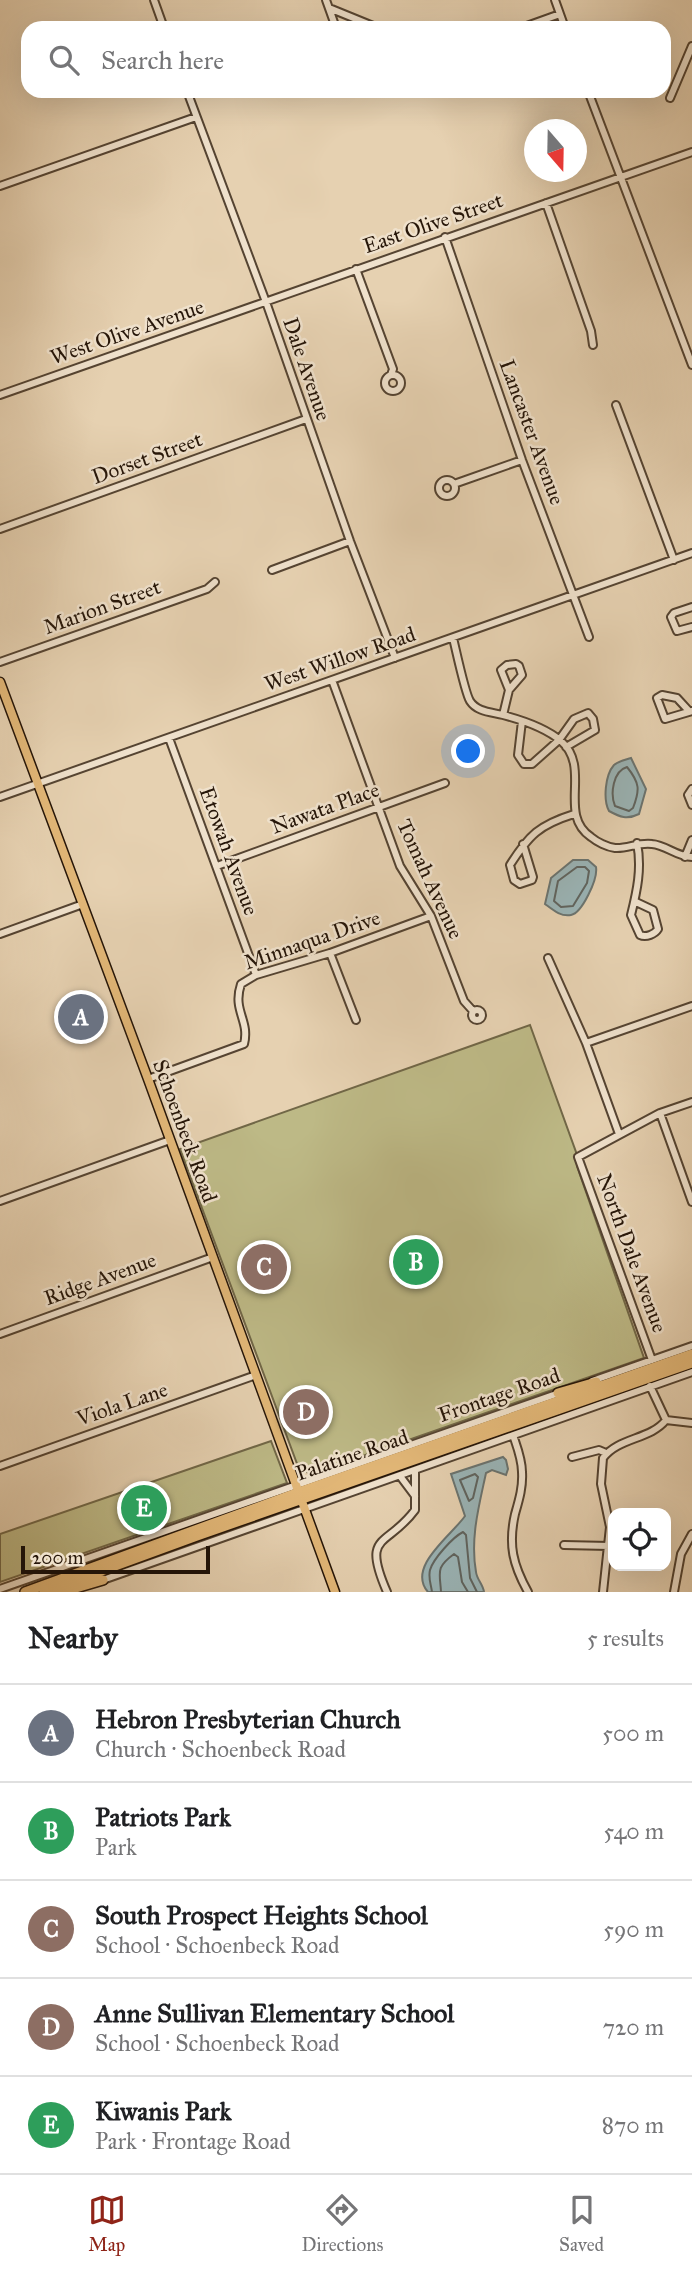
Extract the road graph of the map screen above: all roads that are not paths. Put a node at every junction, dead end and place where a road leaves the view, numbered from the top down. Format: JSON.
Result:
{"nodes":[{"id":1,"x":154,"y":0,"type":"edge"},
{"id":2,"x":326,"y":0,"type":"edge"},
{"id":3,"x":555,"y":0,"type":"edge"},
{"id":4,"x":329,"y":8,"type":"junction"},
{"id":5,"x":560,"y":14,"type":"junction"},
{"id":6,"x":162,"y":21,"type":"edge"},
{"id":7,"x":334,"y":21,"type":"edge"},
{"id":8,"x":361,"y":21,"type":"edge"},
{"id":9,"x":540,"y":21,"type":"edge"},
{"id":10,"x":562,"y":21,"type":"edge"},
{"id":11,"x":692,"y":46,"type":"edge"},
{"id":12,"x":671,"y":96,"type":"edge"},
{"id":13,"x":189,"y":98,"type":"edge"},
{"id":14,"x":591,"y":98,"type":"edge"},
{"id":15,"x":196,"y":117,"type":"junction"},
{"id":16,"x":692,"y":152,"type":"edge"},
{"id":17,"x":621,"y":176,"type":"junction"},
{"id":18,"x":0,"y":186,"type":"edge"},
{"id":19,"x":546,"y":203,"type":"junction"},
{"id":20,"x":445,"y":237,"type":"junction"},
{"id":21,"x":356,"y":269,"type":"junction"},
{"id":22,"x":265,"y":302,"type":"junction"},
{"id":23,"x":593,"y":345,"type":"dead end"},
{"id":24,"x":692,"y":365,"type":"edge"},
{"id":25,"x":391,"y":375,"type":"dead end"},
{"id":26,"x":0,"y":395,"type":"edge"},
{"id":27,"x":616,"y":405,"type":"dead end"},
{"id":28,"x":306,"y":419,"type":"junction"},
{"id":29,"x":523,"y":460,"type":"junction"},
{"id":30,"x":454,"y":484,"type":"dead end"},
{"id":31,"x":0,"y":529,"type":"edge"},
{"id":32,"x":350,"y":541,"type":"junction"},
{"id":33,"x":692,"y":554,"type":"edge"},
{"id":34,"x":674,"y":560,"type":"junction"},
{"id":35,"x":272,"y":570,"type":"dead end"},
{"id":36,"x":215,"y":583,"type":"dead end"},
{"id":37,"x":574,"y":595,"type":"junction"},
{"id":38,"x":692,"y":607,"type":"edge"},
{"id":39,"x":692,"y":627,"type":"edge"},
{"id":40,"x":589,"y":637,"type":"dead end"},
{"id":41,"x":453,"y":638,"type":"junction"},
{"id":42,"x":395,"y":658,"type":"junction"},
{"id":43,"x":0,"y":662,"type":"edge"},
{"id":44,"x":332,"y":680,"type":"junction"},
{"id":45,"x":0,"y":682,"type":"edge"},
{"id":46,"x":509,"y":690,"type":"dead end"},
{"id":47,"x":690,"y":711,"type":"edge"},
{"id":48,"x":503,"y":715,"type":"junction"},
{"id":49,"x":522,"y":721,"type":"junction"},
{"id":50,"x":169,"y":738,"type":"junction"},
{"id":51,"x":559,"y":740,"type":"junction"},
{"id":52,"x":566,"y":747,"type":"junction"},
{"id":53,"x":445,"y":783,"type":"dead end"},
{"id":54,"x":38,"y":784,"type":"junction"},
{"id":55,"x":692,"y":789,"type":"edge"},
{"id":56,"x":0,"y":797,"type":"edge"},
{"id":57,"x":692,"y":805,"type":"edge"},
{"id":58,"x":378,"y":807,"type":"junction"},
{"id":59,"x":574,"y":814,"type":"junction"},
{"id":60,"x":692,"y":840,"type":"edge"},
{"id":61,"x":637,"y":843,"type":"junction"},
{"id":62,"x":523,"y":844,"type":"junction"},
{"id":63,"x":688,"y":857,"type":"edge"},
{"id":64,"x":216,"y":866,"type":"junction"},
{"id":65,"x":636,"y":902,"type":"junction"},
{"id":66,"x":83,"y":904,"type":"junction"},
{"id":67,"x":432,"y":916,"type":"junction"},
{"id":68,"x":0,"y":934,"type":"edge"},
{"id":69,"x":330,"y":953,"type":"junction"},
{"id":70,"x":548,"y":958,"type":"dead end"},
{"id":71,"x":256,"y":975,"type":"junction"},
{"id":72,"x":692,"y":1006,"type":"edge"},
{"id":73,"x":473,"y":1011,"type":"dead end"},
{"id":74,"x":356,"y":1020,"type":"dead end"},
{"id":75,"x":586,"y":1043,"type":"junction"},
{"id":76,"x":148,"y":1079,"type":"junction"},
{"id":77,"x":692,"y":1102,"type":"edge"},
{"id":78,"x":660,"y":1113,"type":"junction"},
{"id":79,"x":619,"y":1134,"type":"junction"},
{"id":80,"x":170,"y":1140,"type":"junction"},
{"id":81,"x":691,"y":1198,"type":"edge"},
{"id":82,"x":0,"y":1201,"type":"edge"},
{"id":83,"x":213,"y":1257,"type":"junction"},
{"id":84,"x":0,"y":1334,"type":"edge"},
{"id":85,"x":692,"y":1346,"type":"edge"},
{"id":86,"x":692,"y":1353,"type":"edge"},
{"id":87,"x":652,"y":1360,"type":"junction"},
{"id":88,"x":692,"y":1363,"type":"edge"},
{"id":89,"x":692,"y":1372,"type":"edge"},
{"id":90,"x":256,"y":1375,"type":"junction"},
{"id":91,"x":650,"y":1386,"type":"junction"},
{"id":92,"x":558,"y":1393,"type":"junction"},
{"id":93,"x":666,"y":1420,"type":"junction"},
{"id":94,"x":692,"y":1423,"type":"edge"},
{"id":95,"x":513,"y":1435,"type":"junction"},
{"id":96,"x":606,"y":1453,"type":"junction"},
{"id":97,"x":572,"y":1458,"type":"dead end"},
{"id":98,"x":0,"y":1466,"type":"edge"},
{"id":99,"x":415,"y":1470,"type":"junction"},
{"id":100,"x":400,"y":1476,"type":"junction"},
{"id":101,"x":300,"y":1496,"type":"junction"},
{"id":102,"x":416,"y":1497,"type":"junction"},
{"id":103,"x":608,"y":1516,"type":"edge"},
{"id":104,"x":692,"y":1535,"type":"edge"},
{"id":105,"x":564,"y":1545,"type":"dead end"},
{"id":106,"x":608,"y":1546,"type":"edge"},
{"id":107,"x":608,"y":1554,"type":"edge"},
{"id":108,"x":103,"y":1580,"type":"junction"},
{"id":109,"x":0,"y":1589,"type":"edge"},
{"id":110,"x":25,"y":1592,"type":"edge"},
{"id":111,"x":44,"y":1592,"type":"edge"},
{"id":112,"x":62,"y":1592,"type":"edge"},
{"id":113,"x":74,"y":1592,"type":"edge"},
{"id":114,"x":335,"y":1592,"type":"edge"},
{"id":115,"x":387,"y":1592,"type":"edge"},
{"id":116,"x":528,"y":1592,"type":"edge"},
{"id":117,"x":603,"y":1592,"type":"edge"},
{"id":118,"x":674,"y":1592,"type":"edge"}],
"edges":[{"from":1,"to":6,"type":"street"},
{"from":2,"to":4,"type":"street"},
{"from":3,"to":5,"type":"street"},
{"from":4,"to":7,"type":"street"},
{"from":4,"to":8,"type":"street"},
{"from":5,"to":9,"type":"street"},
{"from":5,"to":10,"type":"street"},
{"from":11,"to":12,"type":"street"},
{"from":13,"to":15,"type":"street","name":"Dale Avenue"},
{"from":14,"to":17,"type":"street"},
{"from":15,"to":18,"type":"street"},
{"from":15,"to":22,"type":"street","name":"Dale Avenue"},
{"from":16,"to":17,"type":"street","name":"East Olive Street"},
{"from":17,"to":19,"type":"street","name":"East Olive Street"},
{"from":17,"to":24,"type":"street"},
{"from":19,"to":20,"type":"street","name":"East Olive Street"},
{"from":19,"to":23,"type":"street"},
{"from":20,"to":21,"type":"street","name":"East Olive Street"},
{"from":20,"to":29,"type":"street","name":"Lancaster Avenue"},
{"from":21,"to":22,"type":"street","name":"East Olive Street"},
{"from":21,"to":25,"type":"street"},
{"from":22,"to":26,"type":"street","name":"West Olive Avenue"},
{"from":22,"to":28,"type":"street","name":"Dale Avenue"},
{"from":27,"to":34,"type":"street"},
{"from":28,"to":31,"type":"street","name":"Dorset Street"},
{"from":28,"to":32,"type":"street","name":"Dale Avenue"},
{"from":29,"to":30,"type":"street"},
{"from":29,"to":37,"type":"street","name":"Lancaster Avenue"},
{"from":32,"to":35,"type":"street"},
{"from":32,"to":42,"type":"street","name":"Dale Avenue"},
{"from":33,"to":34,"type":"street","name":"West Willow Road"},
{"from":34,"to":37,"type":"street","name":"West Willow Road"},
{"from":36,"to":43,"type":"street","name":"Marion Street"},
{"from":37,"to":40,"type":"street","name":"Lancaster Avenue"},
{"from":37,"to":41,"type":"street","name":"West Willow Road"},
{"from":38,"to":39,"type":"street"},
{"from":41,"to":42,"type":"street","name":"West Willow Road"},
{"from":41,"to":48,"type":"street"},
{"from":42,"to":44,"type":"street","name":"West Willow Road"},
{"from":44,"to":50,"type":"street","name":"West Willow Road"},
{"from":44,"to":58,"type":"street","name":"Tomah Avenue"},
{"from":45,"to":54,"type":"main road","name":"Schoenbeck Road"},
{"from":46,"to":48,"type":"street"},
{"from":47,"to":47,"type":"street"},
{"from":48,"to":49,"type":"street"},
{"from":49,"to":51,"type":"street"},
{"from":49,"to":51,"type":"street"},
{"from":50,"to":54,"type":"street","name":"West Willow Road"},
{"from":50,"to":64,"type":"street","name":"Etowah Avenue"},
{"from":51,"to":52,"type":"street"},
{"from":51,"to":52,"type":"street"},
{"from":52,"to":59,"type":"street"},
{"from":53,"to":58,"type":"street","name":"Nawata Place"},
{"from":54,"to":56,"type":"street","name":"West Willow Road"},
{"from":54,"to":66,"type":"main road","name":"Schoenbeck Road"},
{"from":55,"to":57,"type":"street"},
{"from":58,"to":64,"type":"street","name":"Nawata Place"},
{"from":58,"to":67,"type":"street","name":"Tomah Avenue"},
{"from":59,"to":61,"type":"street"},
{"from":59,"to":62,"type":"street"},
{"from":60,"to":63,"type":"street"},
{"from":61,"to":63,"type":"street"},
{"from":61,"to":65,"type":"street"},
{"from":62,"to":62,"type":"street"},
{"from":64,"to":71,"type":"street","name":"Etowah Avenue"},
{"from":65,"to":65,"type":"street"},
{"from":66,"to":68,"type":"street"},
{"from":66,"to":76,"type":"main road","name":"Schoenbeck Road"},
{"from":67,"to":69,"type":"street","name":"Minnaqua Drive"},
{"from":67,"to":73,"type":"street","name":"Tomah Avenue"},
{"from":69,"to":71,"type":"street","name":"Minnaqua Drive"},
{"from":69,"to":74,"type":"street"},
{"from":70,"to":75,"type":"street"},
{"from":71,"to":76,"type":"street","name":"Minnaqua Drive"},
{"from":72,"to":75,"type":"street"},
{"from":75,"to":79,"type":"street"},
{"from":76,"to":80,"type":"main road","name":"Schoenbeck Road"},
{"from":77,"to":78,"type":"street"},
{"from":78,"to":79,"type":"street"},
{"from":78,"to":81,"type":"street"},
{"from":79,"to":87,"type":"street","name":"North Dale Avenue"},
{"from":80,"to":82,"type":"street"},
{"from":80,"to":83,"type":"main road","name":"Schoenbeck Road"},
{"from":83,"to":84,"type":"street","name":"Ridge Avenue"},
{"from":83,"to":90,"type":"main road","name":"Schoenbeck Road"},
{"from":85,"to":87,"type":"street","name":"Frontage Road"},
{"from":86,"to":92,"type":"highway"},
{"from":86,"to":101,"type":"highway","name":"Palatine Road"},
{"from":87,"to":92,"type":"street","name":"Frontage Road"},
{"from":88,"to":101,"type":"highway","name":"Palatine Road"},
{"from":89,"to":91,"type":"street","name":"Frontage Road"},
{"from":90,"to":98,"type":"street","name":"Viola Lane"},
{"from":90,"to":101,"type":"main road","name":"Schoenbeck Road"},
{"from":91,"to":93,"type":"street"},
{"from":91,"to":95,"type":"street","name":"Frontage Road"},
{"from":92,"to":101,"type":"street","name":"Frontage Road"},
{"from":93,"to":94,"type":"street"},
{"from":93,"to":96,"type":"street"},
{"from":95,"to":99,"type":"street","name":"Frontage Road"},
{"from":95,"to":116,"type":"street"},
{"from":96,"to":97,"type":"street"},
{"from":96,"to":103,"type":"street"},
{"from":99,"to":100,"type":"street","name":"Frontage Road"},
{"from":99,"to":102,"type":"street"},
{"from":100,"to":101,"type":"street","name":"Frontage Road"},
{"from":100,"to":102,"type":"street"},
{"from":101,"to":108,"type":"street","name":"Frontage Road"},
{"from":101,"to":109,"type":"street","name":"Frontage Road"},
{"from":101,"to":110,"type":"highway","name":"Palatine Road"},
{"from":101,"to":111,"type":"highway","name":"Palatine Road"},
{"from":101,"to":114,"type":"main road","name":"Schoenbeck Road"},
{"from":102,"to":115,"type":"street"},
{"from":104,"to":118,"type":"street"},
{"from":105,"to":106,"type":"street"},
{"from":107,"to":117,"type":"street"},
{"from":108,"to":112,"type":"highway"},
{"from":108,"to":113,"type":"street","name":"Frontage Road"}]}
